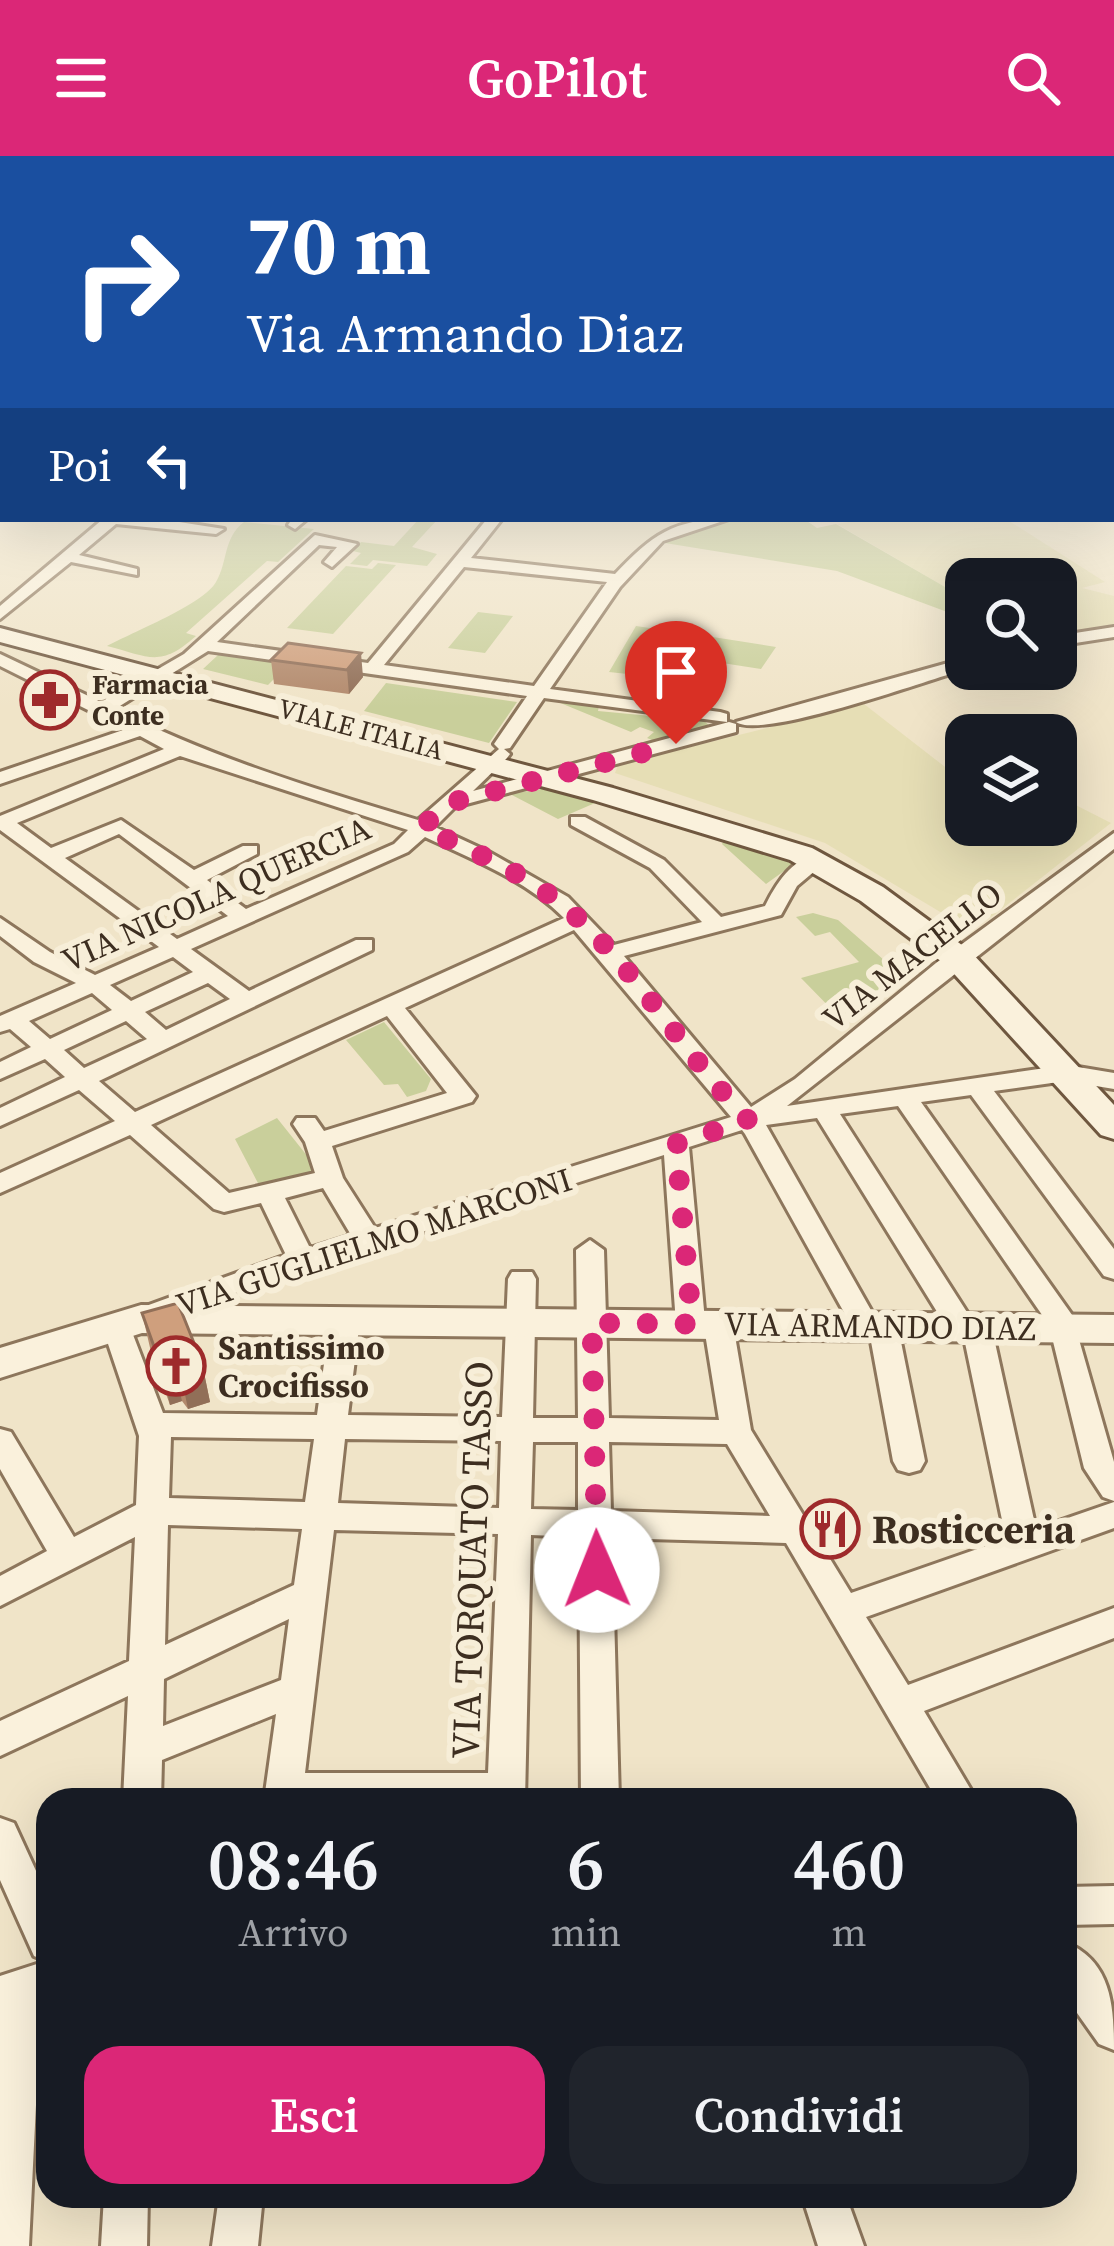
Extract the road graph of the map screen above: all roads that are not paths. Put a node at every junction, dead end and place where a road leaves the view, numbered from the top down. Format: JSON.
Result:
{"nodes":[{"id":1,"x":110,"y":522,"type":"edge"},
{"id":2,"x":144,"y":522,"type":"edge"},
{"id":3,"x":493,"y":522,"type":"edge"},
{"id":4,"x":712,"y":522,"type":"edge"},
{"id":5,"x":216,"y":529,"type":"dead end"},
{"id":6,"x":69,"y":557,"type":"junction"},
{"id":7,"x":332,"y":562,"type":"dead end"},
{"id":8,"x":461,"y":562,"type":"junction"},
{"id":9,"x":131,"y":572,"type":"dead end"},
{"id":10,"x":619,"y":579,"type":"junction"},
{"id":11,"x":0,"y":614,"type":"edge"},
{"id":12,"x":0,"y":624,"type":"edge"},
{"id":13,"x":1114,"y":632,"type":"edge"},
{"id":14,"x":1077,"y":638,"type":"edge"},
{"id":15,"x":203,"y":645,"type":"junction"},
{"id":16,"x":2,"y":657,"type":"edge"},
{"id":17,"x":373,"y":668,"type":"junction"},
{"id":18,"x":945,"y":669,"type":"edge"},
{"id":19,"x":166,"y":671,"type":"junction"},
{"id":20,"x":539,"y":691,"type":"junction"},
{"id":21,"x":101,"y":710,"type":"junction"},
{"id":22,"x":732,"y":722,"type":"junction"},
{"id":23,"x":141,"y":730,"type":"junction"},
{"id":24,"x":180,"y":748,"type":"junction"},
{"id":25,"x":498,"y":754,"type":"junction"},
{"id":26,"x":558,"y":775,"type":"junction"},
{"id":27,"x":0,"y":778,"type":"edge"},
{"id":28,"x":445,"y":804,"type":"junction"},
{"id":29,"x":578,"y":821,"type":"dead end"},
{"id":30,"x":2,"y":822,"type":"edge"},
{"id":31,"x":422,"y":828,"type":"junction"},
{"id":32,"x":1114,"y":839,"type":"edge"},
{"id":33,"x":250,"y":850,"type":"dead end"},
{"id":34,"x":51,"y":856,"type":"junction"},
{"id":35,"x":815,"y":861,"type":"junction"},
{"id":36,"x":193,"y":879,"type":"junction"},
{"id":37,"x":243,"y":917,"type":"junction"},
{"id":38,"x":578,"y":920,"type":"junction"},
{"id":39,"x":0,"y":925,"type":"edge"},
{"id":40,"x":717,"y":925,"type":"junction"},
{"id":41,"x":364,"y":945,"type":"dead end"},
{"id":42,"x":172,"y":949,"type":"junction"},
{"id":43,"x":966,"y":952,"type":"junction"},
{"id":44,"x":609,"y":953,"type":"junction"},
{"id":45,"x":208,"y":974,"type":"junction"},
{"id":46,"x":94,"y":983,"type":"junction"},
{"id":47,"x":249,"y":1002,"type":"junction"},
{"id":48,"x":391,"y":1006,"type":"junction"},
{"id":49,"x":129,"y":1011,"type":"junction"},
{"id":50,"x":7,"y":1022,"type":"edge"},
{"id":51,"x":165,"y":1041,"type":"junction"},
{"id":52,"x":47,"y":1049,"type":"junction"},
{"id":53,"x":0,"y":1071,"type":"edge"},
{"id":54,"x":1066,"y":1073,"type":"junction"},
{"id":55,"x":82,"y":1080,"type":"junction"},
{"id":56,"x":1109,"y":1084,"type":"edge"},
{"id":57,"x":980,"y":1088,"type":"junction"},
{"id":58,"x":907,"y":1100,"type":"junction"},
{"id":59,"x":825,"y":1109,"type":"junction"},
{"id":60,"x":0,"y":1118,"type":"edge"},
{"id":61,"x":748,"y":1120,"type":"junction"},
{"id":62,"x":132,"y":1124,"type":"junction"},
{"id":63,"x":1114,"y":1127,"type":"edge"},
{"id":64,"x":676,"y":1144,"type":"junction"},
{"id":65,"x":330,"y":1178,"type":"junction"},
{"id":66,"x":0,"y":1184,"type":"edge"},
{"id":67,"x":269,"y":1195,"type":"junction"},
{"id":68,"x":369,"y":1241,"type":"junction"},
{"id":69,"x":590,"y":1250,"type":"dead end"},
{"id":70,"x":302,"y":1261,"type":"junction"},
{"id":71,"x":1114,"y":1269,"type":"edge"},
{"id":72,"x":522,"y":1279,"type":"dead end"},
{"id":73,"x":345,"y":1320,"type":"junction"},
{"id":74,"x":521,"y":1322,"type":"junction"},
{"id":75,"x":129,"y":1323,"type":"junction"},
{"id":76,"x":592,"y":1323,"type":"junction"},
{"id":77,"x":705,"y":1324,"type":"junction"},
{"id":78,"x":874,"y":1327,"type":"junction"},
{"id":79,"x":970,"y":1329,"type":"junction"},
{"id":80,"x":1064,"y":1329,"type":"junction"},
{"id":81,"x":1114,"y":1329,"type":"edge"},
{"id":82,"x":0,"y":1363,"type":"edge"},
{"id":83,"x":152,"y":1425,"type":"junction"},
{"id":84,"x":330,"y":1426,"type":"junction"},
{"id":85,"x":518,"y":1429,"type":"junction"},
{"id":86,"x":1101,"y":1429,"type":"edge"},
{"id":87,"x":594,"y":1430,"type":"junction"},
{"id":88,"x":736,"y":1432,"type":"junction"},
{"id":89,"x":0,"y":1441,"type":"edge"},
{"id":90,"x":908,"y":1461,"type":"dead end"},
{"id":91,"x":1114,"y":1488,"type":"edge"},
{"id":92,"x":154,"y":1511,"type":"junction"},
{"id":93,"x":1114,"y":1515,"type":"edge"},
{"id":94,"x":318,"y":1516,"type":"junction"},
{"id":95,"x":515,"y":1522,"type":"junction"},
{"id":96,"x":596,"y":1525,"type":"junction"},
{"id":97,"x":792,"y":1530,"type":"junction"},
{"id":98,"x":1024,"y":1547,"type":"junction"},
{"id":99,"x":68,"y":1557,"type":"junction"},
{"id":100,"x":0,"y":1592,"type":"edge"},
{"id":101,"x":308,"y":1594,"type":"junction"},
{"id":102,"x":842,"y":1611,"type":"junction"},
{"id":103,"x":1114,"y":1623,"type":"edge"},
{"id":104,"x":147,"y":1670,"type":"junction"},
{"id":105,"x":295,"y":1691,"type":"junction"},
{"id":106,"x":899,"y":1704,"type":"junction"},
{"id":107,"x":0,"y":1739,"type":"edge"},
{"id":108,"x":144,"y":1750,"type":"junction"},
{"id":109,"x":142,"y":1788,"type":"edge"},
{"id":110,"x":284,"y":1788,"type":"edge"},
{"id":111,"x":506,"y":1788,"type":"edge"},
{"id":112,"x":600,"y":1788,"type":"edge"},
{"id":113,"x":951,"y":1788,"type":"edge"},
{"id":114,"x":0,"y":1837,"type":"edge"},
{"id":115,"x":1114,"y":1905,"type":"edge"},
{"id":116,"x":1077,"y":1906,"type":"edge"},
{"id":117,"x":36,"y":1916,"type":"edge"},
{"id":118,"x":1077,"y":1978,"type":"edge"},
{"id":119,"x":23,"y":1989,"type":"edge"},
{"id":120,"x":1114,"y":2029,"type":"edge"},
{"id":121,"x":7,"y":2117,"type":"edge"},
{"id":122,"x":126,"y":2208,"type":"edge"},
{"id":123,"x":240,"y":2208,"type":"edge"},
{"id":124,"x":828,"y":2208,"type":"edge"},
{"id":125,"x":6,"y":2246,"type":"edge"},
{"id":126,"x":124,"y":2246,"type":"edge"},
{"id":127,"x":235,"y":2246,"type":"edge"},
{"id":128,"x":842,"y":2246,"type":"edge"}],
"edges":[{"from":1,"to":6,"type":"street"},
{"from":2,"to":5,"type":"street"},
{"from":3,"to":8,"type":"street"},
{"from":4,"to":10,"type":"street","name":"VIA NICOLA QUERCIA"},
{"from":6,"to":9,"type":"street"},
{"from":6,"to":11,"type":"street"},
{"from":7,"to":15,"type":"street"},
{"from":8,"to":10,"type":"street"},
{"from":8,"to":17,"type":"street"},
{"from":10,"to":20,"type":"street","name":"VIA NICOLA QUERCIA"},
{"from":12,"to":19,"type":"main road","name":"VIALE ITALIA"},
{"from":13,"to":14,"type":"street"},
{"from":15,"to":17,"type":"street"},
{"from":15,"to":19,"type":"street"},
{"from":16,"to":19,"type":"main road","name":"VIALE ITALIA"},
{"from":16,"to":21,"type":"street"},
{"from":17,"to":20,"type":"street"},
{"from":18,"to":22,"type":"street"},
{"from":19,"to":21,"type":"street"},
{"from":19,"to":25,"type":"main road","name":"VIALE ITALIA"},
{"from":20,"to":22,"type":"street"},
{"from":20,"to":25,"type":"street","name":"VIA NICOLA QUERCIA"},
{"from":21,"to":23,"type":"street"},
{"from":22,"to":26,"type":"street"},
{"from":23,"to":24,"type":"street"},
{"from":23,"to":27,"type":"street"},
{"from":24,"to":30,"type":"street"},
{"from":24,"to":31,"type":"street"},
{"from":25,"to":26,"type":"main road","name":"VIALE ITALIA"},
{"from":25,"to":28,"type":"street","name":"VIA NICOLA QUERCIA"},
{"from":26,"to":28,"type":"street"},
{"from":26,"to":35,"type":"main road","name":"VIALE ITALIA"},
{"from":26,"to":43,"type":"main road","name":"VIALE ITALIA"},
{"from":28,"to":31,"type":"street","name":"VIA NICOLA QUERCIA"},
{"from":29,"to":40,"type":"street"},
{"from":30,"to":34,"type":"street"},
{"from":31,"to":37,"type":"street","name":"VIA NICOLA QUERCIA"},
{"from":31,"to":38,"type":"street"},
{"from":32,"to":43,"type":"street","name":"VIA MACELLO"},
{"from":33,"to":36,"type":"street"},
{"from":34,"to":36,"type":"street"},
{"from":34,"to":42,"type":"street"},
{"from":35,"to":40,"type":"street"},
{"from":35,"to":43,"type":"main road","name":"VIALE ITALIA"},
{"from":36,"to":37,"type":"street"},
{"from":37,"to":42,"type":"street","name":"VIA NICOLA QUERCIA"},
{"from":38,"to":44,"type":"street"},
{"from":38,"to":48,"type":"street"},
{"from":39,"to":46,"type":"street"},
{"from":40,"to":44,"type":"street"},
{"from":41,"to":47,"type":"street"},
{"from":42,"to":45,"type":"street"},
{"from":42,"to":46,"type":"street","name":"VIA NICOLA QUERCIA"},
{"from":43,"to":54,"type":"main road","name":"VIALE ITALIA"},
{"from":43,"to":56,"type":"main road","name":"VIALE ITALIA"},
{"from":43,"to":61,"type":"street","name":"VIA MACELLO"},
{"from":44,"to":61,"type":"street"},
{"from":45,"to":47,"type":"street"},
{"from":45,"to":49,"type":"street"},
{"from":46,"to":49,"type":"street"},
{"from":46,"to":50,"type":"street","name":"VIA NICOLA QUERCIA"},
{"from":47,"to":51,"type":"street"},
{"from":48,"to":62,"type":"street"},
{"from":48,"to":65,"type":"street"},
{"from":49,"to":51,"type":"street"},
{"from":49,"to":52,"type":"street"},
{"from":50,"to":52,"type":"street"},
{"from":51,"to":55,"type":"street"},
{"from":52,"to":53,"type":"street"},
{"from":52,"to":55,"type":"street"},
{"from":54,"to":56,"type":"street"},
{"from":54,"to":57,"type":"street"},
{"from":54,"to":63,"type":"main road","name":"VIALE ITALIA"},
{"from":55,"to":60,"type":"street"},
{"from":55,"to":62,"type":"street"},
{"from":57,"to":58,"type":"street"},
{"from":57,"to":71,"type":"street"},
{"from":58,"to":59,"type":"street"},
{"from":58,"to":80,"type":"street"},
{"from":59,"to":61,"type":"street"},
{"from":59,"to":79,"type":"street"},
{"from":61,"to":64,"type":"street","name":"VIA GUGLIELMO MARCONI"},
{"from":61,"to":78,"type":"street"},
{"from":62,"to":66,"type":"street"},
{"from":62,"to":67,"type":"street"},
{"from":64,"to":68,"type":"street","name":"VIA GUGLIELMO MARCONI"},
{"from":64,"to":77,"type":"street"},
{"from":65,"to":67,"type":"street"},
{"from":65,"to":68,"type":"street"},
{"from":67,"to":70,"type":"street"},
{"from":68,"to":70,"type":"street","name":"VIA GUGLIELMO MARCONI"},
{"from":69,"to":76,"type":"street"},
{"from":70,"to":75,"type":"street","name":"VIA GUGLIELMO MARCONI"},
{"from":72,"to":74,"type":"street","name":"VIA TORQUATO TASSO"},
{"from":73,"to":74,"type":"street","name":"VIA ARMANDO DIAZ"},
{"from":73,"to":75,"type":"street","name":"VIA ARMANDO DIAZ"},
{"from":73,"to":84,"type":"street"},
{"from":74,"to":76,"type":"street","name":"VIA ARMANDO DIAZ"},
{"from":74,"to":85,"type":"street","name":"VIA TORQUATO TASSO"},
{"from":75,"to":82,"type":"street","name":"VIA GUGLIELMO MARCONI"},
{"from":75,"to":83,"type":"street"},
{"from":76,"to":77,"type":"street","name":"VIA ARMANDO DIAZ"},
{"from":76,"to":87,"type":"street"},
{"from":77,"to":78,"type":"street","name":"VIA ARMANDO DIAZ"},
{"from":77,"to":88,"type":"street"},
{"from":78,"to":79,"type":"street","name":"VIA ARMANDO DIAZ"},
{"from":78,"to":90,"type":"street"},
{"from":79,"to":80,"type":"street","name":"VIA ARMANDO DIAZ"},
{"from":79,"to":98,"type":"street"},
{"from":80,"to":81,"type":"street","name":"VIA ARMANDO DIAZ"},
{"from":80,"to":86,"type":"street"},
{"from":83,"to":84,"type":"street"},
{"from":83,"to":92,"type":"street"},
{"from":84,"to":85,"type":"street"},
{"from":84,"to":94,"type":"street"},
{"from":85,"to":87,"type":"street"},
{"from":85,"to":95,"type":"street","name":"VIA TORQUATO TASSO"},
{"from":86,"to":91,"type":"street"},
{"from":87,"to":88,"type":"street"},
{"from":87,"to":96,"type":"street"},
{"from":88,"to":97,"type":"street"},
{"from":89,"to":99,"type":"street"},
{"from":92,"to":94,"type":"street"},
{"from":92,"to":99,"type":"street"},
{"from":92,"to":104,"type":"street"},
{"from":93,"to":98,"type":"street"},
{"from":94,"to":95,"type":"street"},
{"from":94,"to":101,"type":"street"},
{"from":95,"to":96,"type":"street"},
{"from":95,"to":111,"type":"street","name":"VIA TORQUATO TASSO"},
{"from":96,"to":97,"type":"street"},
{"from":96,"to":112,"type":"street"},
{"from":97,"to":102,"type":"street"},
{"from":98,"to":102,"type":"street"},
{"from":99,"to":100,"type":"street"},
{"from":101,"to":104,"type":"street"},
{"from":101,"to":105,"type":"street"},
{"from":102,"to":106,"type":"street"},
{"from":103,"to":106,"type":"street"},
{"from":104,"to":107,"type":"street"},
{"from":104,"to":108,"type":"street"},
{"from":105,"to":108,"type":"street"},
{"from":105,"to":110,"type":"street"},
{"from":106,"to":113,"type":"street"},
{"from":108,"to":109,"type":"street"},
{"from":114,"to":117,"type":"street"},
{"from":115,"to":116,"type":"street"},
{"from":118,"to":120,"type":"street"},
{"from":119,"to":121,"type":"street"},
{"from":121,"to":125,"type":"street"},
{"from":122,"to":126,"type":"street"},
{"from":123,"to":127,"type":"street"},
{"from":124,"to":128,"type":"street"}]}
